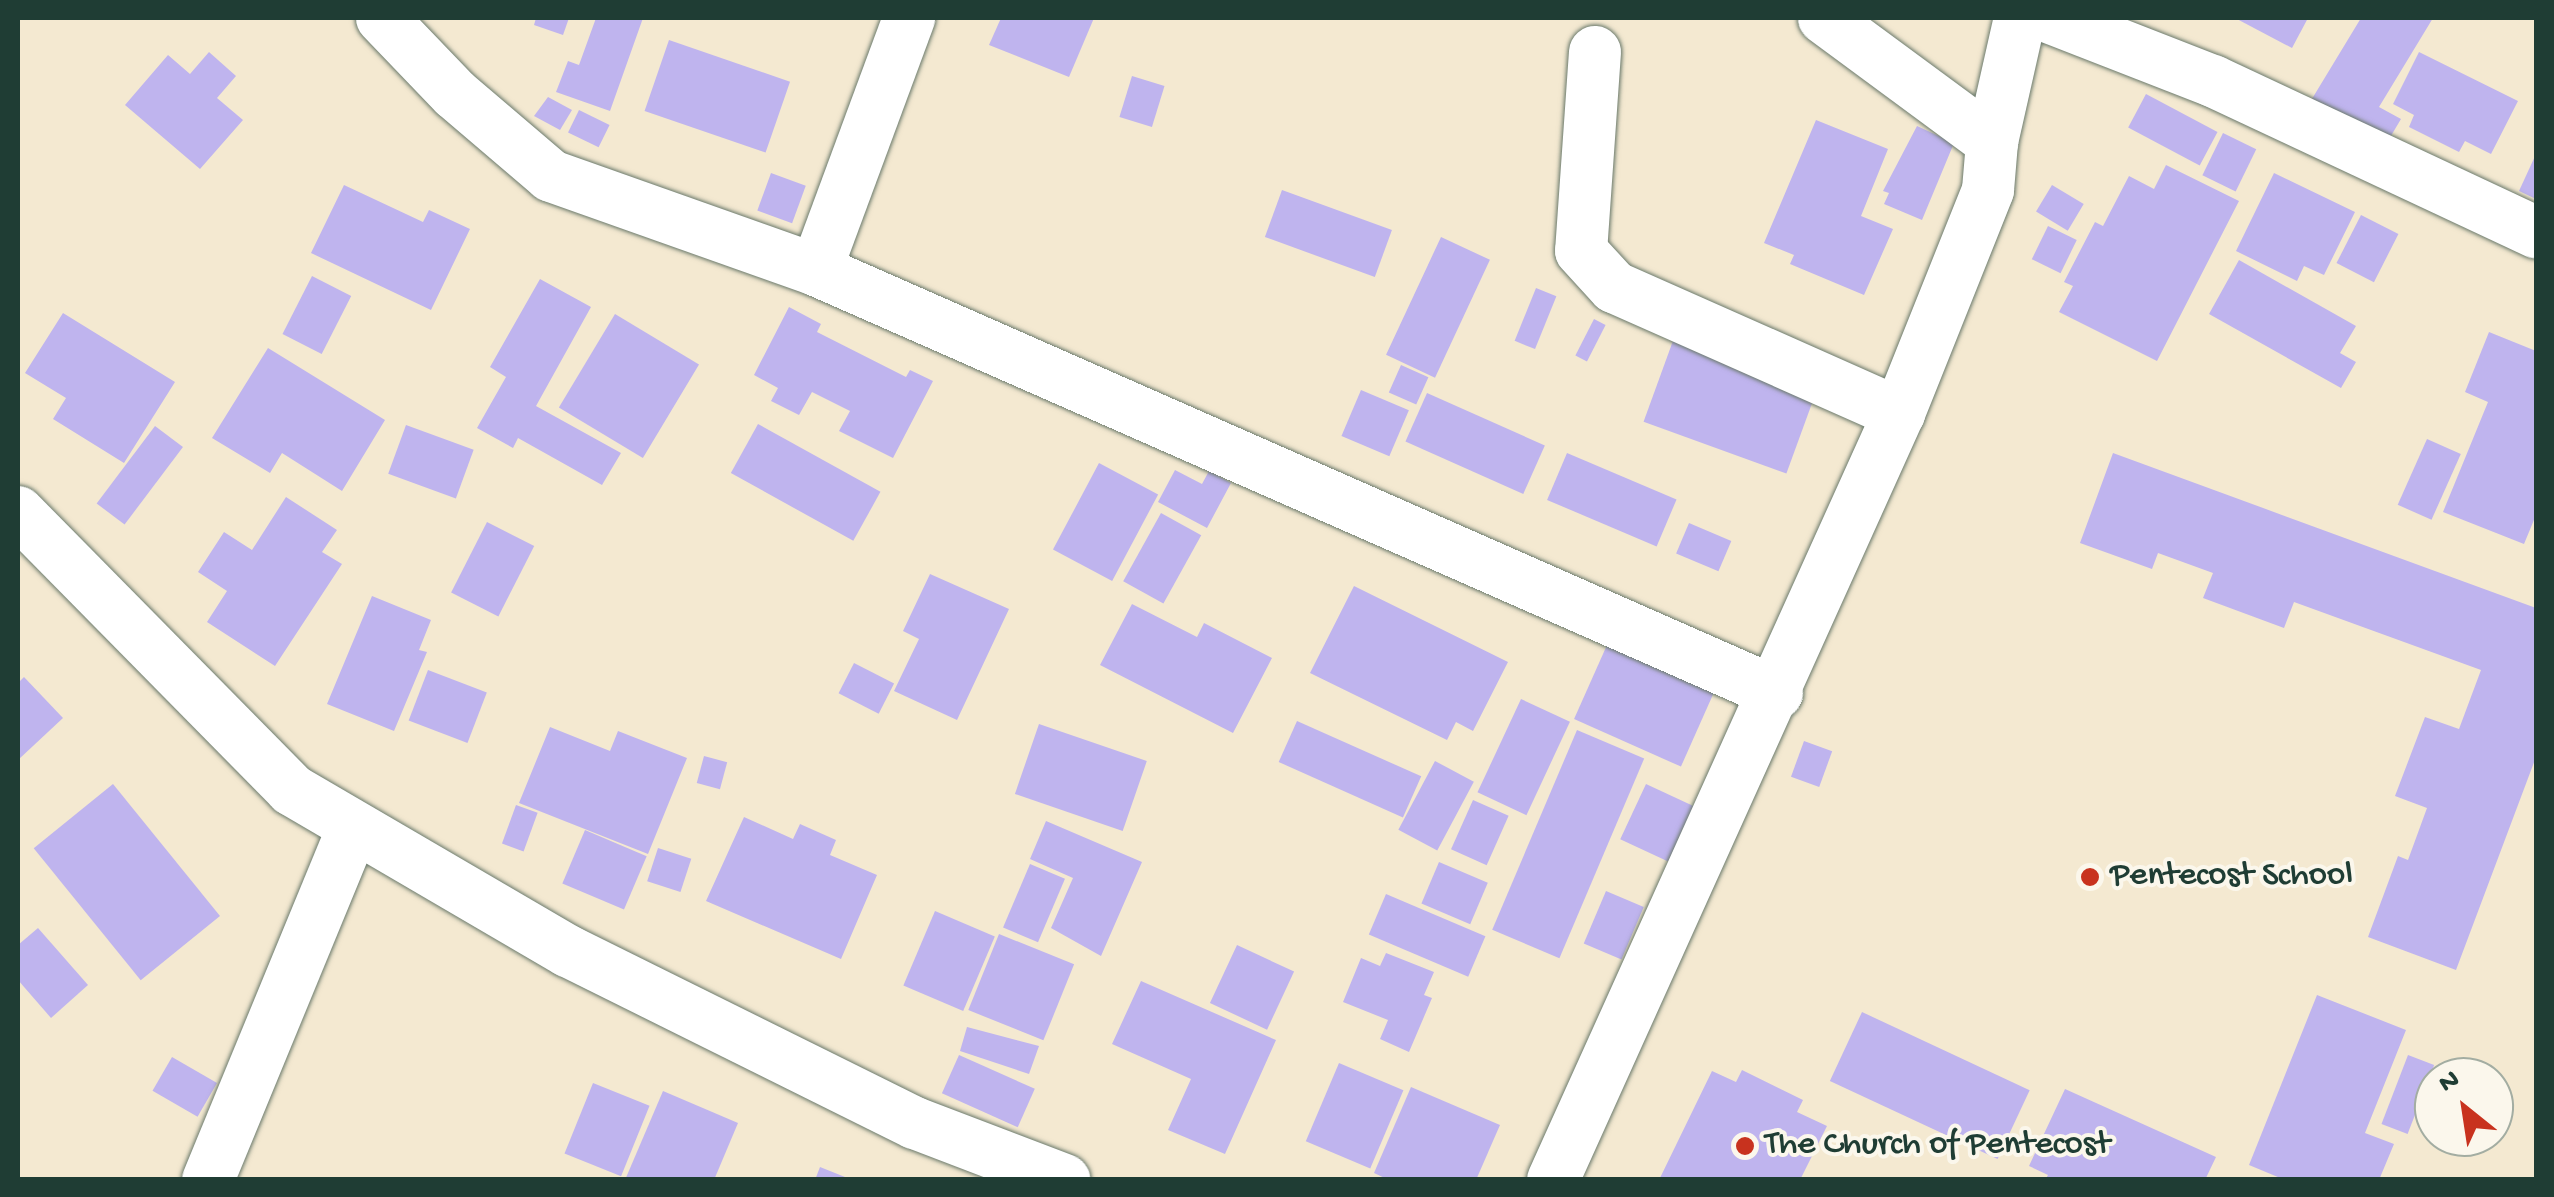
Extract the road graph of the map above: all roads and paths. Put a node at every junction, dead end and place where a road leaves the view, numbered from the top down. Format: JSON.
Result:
{"nodes":[{"id":1,"x":382,"y":18,"type":"edge"},
{"id":2,"x":909,"y":18,"type":"edge"},
{"id":3,"x":1824,"y":18,"type":"edge"},
{"id":4,"x":2020,"y":18,"type":"edge"},
{"id":5,"x":2051,"y":18,"type":"edge"},
{"id":6,"x":1595,"y":52,"type":"dead end"},
{"id":7,"x":1992,"y":142,"type":"junction"},
{"id":8,"x":2536,"y":232,"type":"edge"},
{"id":9,"x":816,"y":270,"type":"junction"},
{"id":10,"x":1899,"y":412,"type":"junction"},
{"id":11,"x":18,"y":512,"type":"edge"},
{"id":12,"x":1778,"y":693,"type":"junction"},
{"id":13,"x":352,"y":828,"type":"junction"},
{"id":14,"x":208,"y":1180,"type":"edge"},
{"id":15,"x":1064,"y":1180,"type":"edge"},
{"id":16,"x":1553,"y":1180,"type":"edge"}],
"edges":[{"from":1,"to":9,"type":"street"},
{"from":2,"to":9,"type":"street"},
{"from":3,"to":7,"type":"street"},
{"from":4,"to":7,"type":"street"},
{"from":5,"to":8,"type":"street"},
{"from":6,"to":10,"type":"street"},
{"from":7,"to":10,"type":"street"},
{"from":9,"to":12,"type":"street"},
{"from":10,"to":12,"type":"street"},
{"from":11,"to":13,"type":"street"},
{"from":12,"to":16,"type":"street"},
{"from":13,"to":14,"type":"street"},
{"from":13,"to":15,"type":"street"}]}
